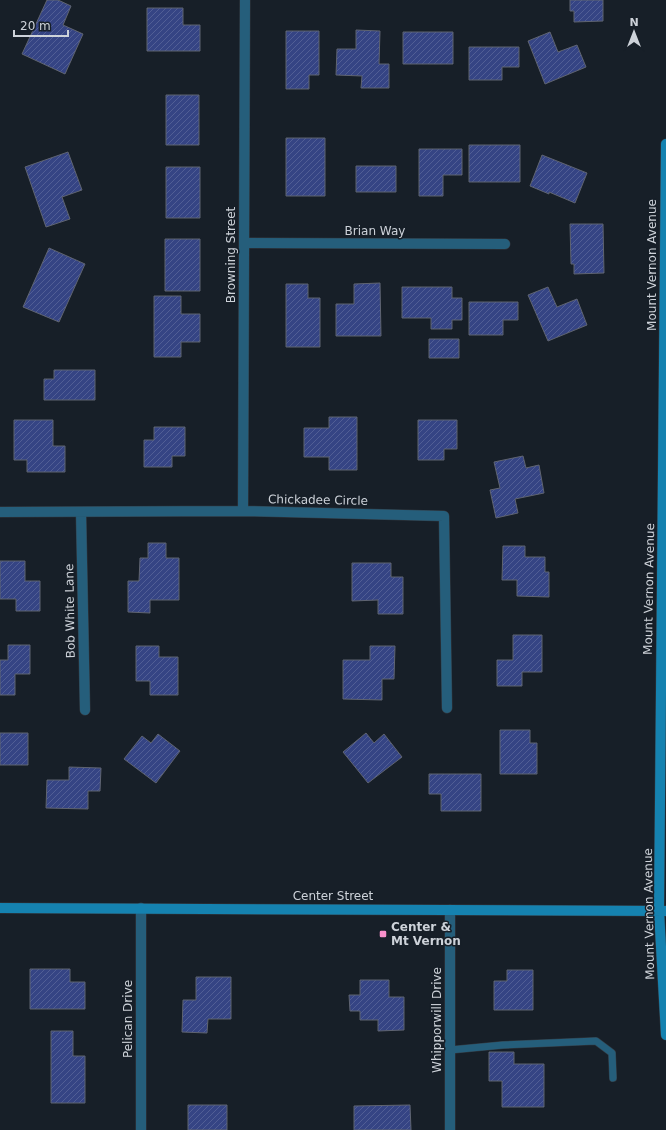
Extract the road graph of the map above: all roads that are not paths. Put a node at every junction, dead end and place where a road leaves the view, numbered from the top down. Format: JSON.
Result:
{"nodes":[{"id":1,"x":245,"y":0,"type":"edge"},
{"id":2,"x":666,"y":144,"type":"edge"},
{"id":3,"x":244,"y":243,"type":"junction"},
{"id":4,"x":505,"y":244,"type":"dead end"},
{"id":5,"x":243,"y":511,"type":"junction"},
{"id":6,"x":0,"y":512,"type":"edge"},
{"id":7,"x":81,"y":512,"type":"junction"},
{"id":8,"x":446,"y":708,"type":"dead end"},
{"id":9,"x":85,"y":710,"type":"dead end"},
{"id":10,"x":0,"y":908,"type":"edge"},
{"id":11,"x":141,"y":908,"type":"junction"},
{"id":12,"x":450,"y":910,"type":"junction"},
{"id":13,"x":663,"y":911,"type":"edge"},
{"id":14,"x":666,"y":1035,"type":"edge"},
{"id":15,"x":450,"y":1050,"type":"junction"},
{"id":16,"x":613,"y":1078,"type":"dead end"},
{"id":17,"x":141,"y":1130,"type":"edge"},
{"id":18,"x":450,"y":1130,"type":"edge"}],
"edges":[{"from":1,"to":3,"type":"street","name":"Browning Street"},
{"from":2,"to":13,"type":"main road","name":"Mount Vernon Avenue"},
{"from":3,"to":4,"type":"street","name":"Brian Way"},
{"from":3,"to":5,"type":"street","name":"Browning Street"},
{"from":5,"to":7,"type":"street","name":"Chickadee Circle"},
{"from":5,"to":8,"type":"street","name":"Chickadee Circle"},
{"from":6,"to":7,"type":"street","name":"Chickadee Circle"},
{"from":7,"to":9,"type":"street","name":"Bob White Lane"},
{"from":10,"to":11,"type":"main road","name":"Center Street"},
{"from":11,"to":12,"type":"main road","name":"Center Street"},
{"from":11,"to":17,"type":"street","name":"Pelican Drive"},
{"from":12,"to":13,"type":"main road","name":"Center Street"},
{"from":12,"to":15,"type":"street","name":"Whipporwill Drive"},
{"from":13,"to":14,"type":"main road","name":"Mount Vernon Avenue"},
{"from":15,"to":16,"type":"lane"},
{"from":15,"to":18,"type":"street","name":"Whipporwill Drive"}]}
